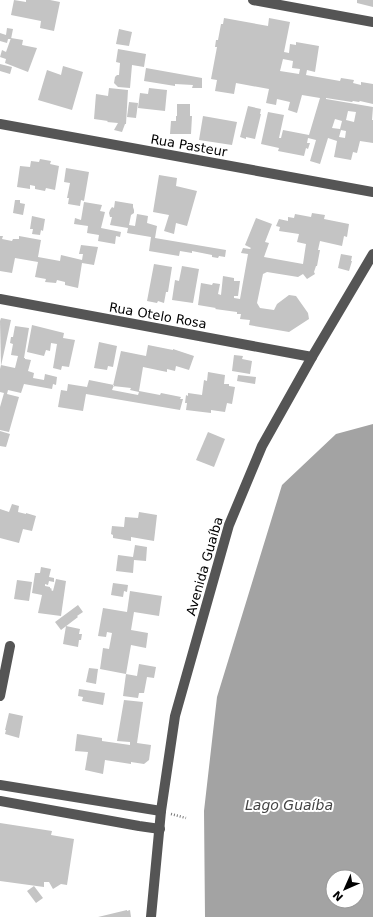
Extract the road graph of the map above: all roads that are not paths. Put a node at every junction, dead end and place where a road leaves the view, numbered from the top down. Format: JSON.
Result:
{"nodes":[{"id":1,"x":253,"y":0,"type":"edge"},
{"id":2,"x":373,"y":22,"type":"edge"},
{"id":3,"x":0,"y":124,"type":"edge"},
{"id":4,"x":373,"y":192,"type":"edge"},
{"id":5,"x":373,"y":254,"type":"edge"},
{"id":6,"x":0,"y":299,"type":"edge"},
{"id":7,"x":312,"y":357,"type":"junction"},
{"id":8,"x":10,"y":646,"type":"dead end"},
{"id":9,"x":0,"y":696,"type":"edge"},
{"id":10,"x":0,"y":785,"type":"edge"},
{"id":11,"x":0,"y":802,"type":"edge"},
{"id":12,"x":161,"y":811,"type":"junction"},
{"id":13,"x":160,"y":829,"type":"junction"},
{"id":14,"x":151,"y":917,"type":"edge"}],
"edges":[{"from":1,"to":2,"type":"street"},
{"from":3,"to":4,"type":"street","name":"Rua Pasteur"},
{"from":5,"to":7,"type":"street","name":"Avenida Guaíba"},
{"from":6,"to":7,"type":"street","name":"Rua Otelo Rosa"},
{"from":7,"to":12,"type":"street","name":"Avenida Guaíba"},
{"from":8,"to":9,"type":"street"},
{"from":10,"to":12,"type":"street"},
{"from":11,"to":13,"type":"street"},
{"from":12,"to":13,"type":"street","name":"Avenida Guaíba"},
{"from":13,"to":14,"type":"street","name":"Avenida Guaíba"}]}
